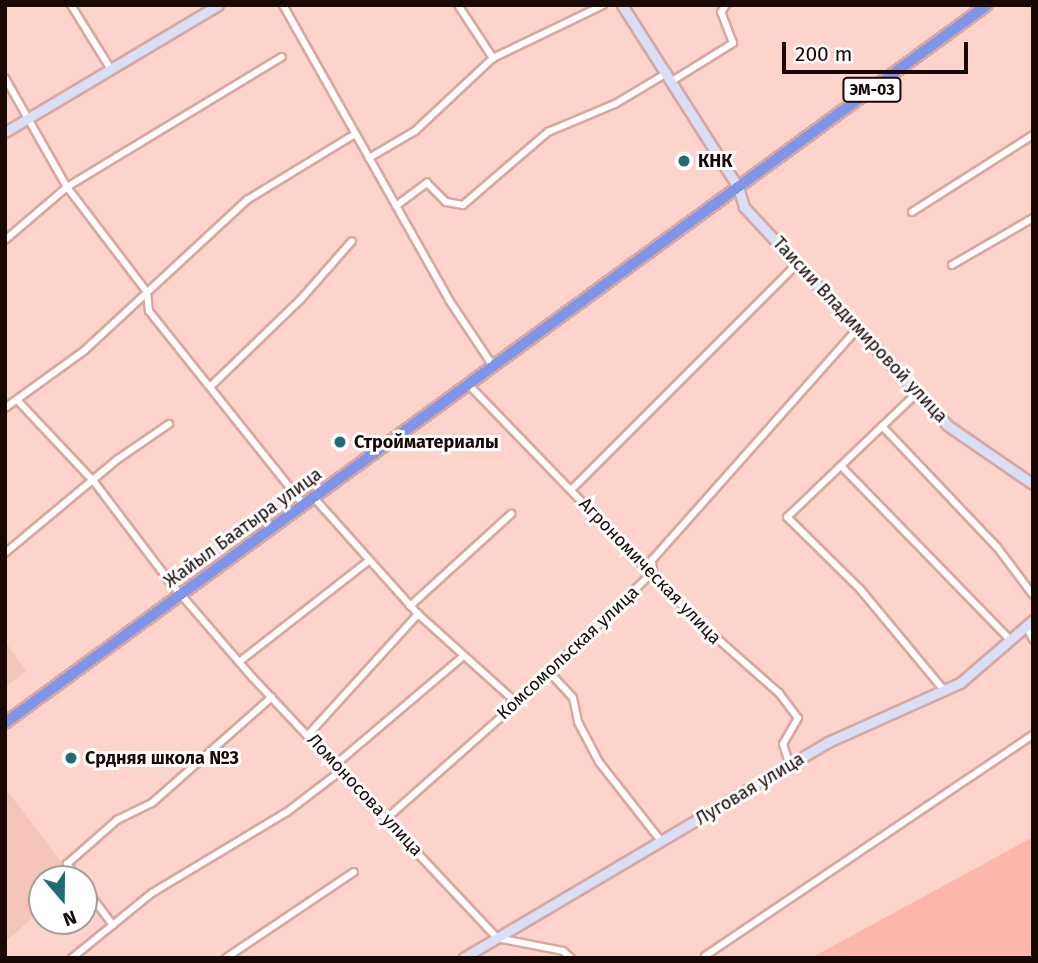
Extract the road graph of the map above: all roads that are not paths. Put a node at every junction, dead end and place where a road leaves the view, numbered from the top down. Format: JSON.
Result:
{"nodes":[{"id":1,"x":71,"y":5,"type":"edge"},
{"id":2,"x":218,"y":5,"type":"edge"},
{"id":3,"x":283,"y":5,"type":"edge"},
{"id":4,"x":458,"y":5,"type":"edge"},
{"id":5,"x":603,"y":5,"type":"edge"},
{"id":6,"x":622,"y":5,"type":"edge"},
{"id":7,"x":726,"y":5,"type":"edge"},
{"id":8,"x":987,"y":5,"type":"edge"},
{"id":9,"x":282,"y":57,"type":"dead end"},
{"id":10,"x":493,"y":58,"type":"junction"},
{"id":11,"x":110,"y":68,"type":"junction"},
{"id":12,"x":669,"y":77,"type":"junction"},
{"id":13,"x":5,"y":78,"type":"edge"},
{"id":14,"x":28,"y":118,"type":"junction"},
{"id":15,"x":5,"y":132,"type":"edge"},
{"id":16,"x":355,"y":134,"type":"junction"},
{"id":17,"x":1033,"y":135,"type":"edge"},
{"id":18,"x":369,"y":158,"type":"junction"},
{"id":19,"x":67,"y":187,"type":"junction"},
{"id":20,"x":738,"y":187,"type":"junction"},
{"id":21,"x":396,"y":206,"type":"junction"},
{"id":22,"x":912,"y":212,"type":"dead end"},
{"id":23,"x":1033,"y":218,"type":"edge"},
{"id":24,"x":5,"y":240,"type":"edge"},
{"id":25,"x":352,"y":241,"type":"dead end"},
{"id":26,"x":798,"y":262,"type":"junction"},
{"id":27,"x":952,"y":265,"type":"dead end"},
{"id":28,"x":147,"y":292,"type":"junction"},
{"id":29,"x":859,"y":327,"type":"junction"},
{"id":30,"x":493,"y":366,"type":"junction"},
{"id":31,"x":468,"y":384,"type":"junction"},
{"id":32,"x":211,"y":386,"type":"junction"},
{"id":33,"x":918,"y":392,"type":"junction"},
{"id":34,"x":19,"y":402,"type":"junction"},
{"id":35,"x":5,"y":408,"type":"edge"},
{"id":36,"x":169,"y":424,"type":"dead end"},
{"id":37,"x":882,"y":426,"type":"junction"},
{"id":38,"x":841,"y":466,"type":"junction"},
{"id":39,"x":95,"y":483,"type":"junction"},
{"id":40,"x":1033,"y":484,"type":"edge"},
{"id":41,"x":571,"y":490,"type":"junction"},
{"id":42,"x":310,"y":503,"type":"junction"},
{"id":43,"x":511,"y":514,"type":"dead end"},
{"id":44,"x":5,"y":554,"type":"edge"},
{"id":45,"x":367,"y":562,"type":"junction"},
{"id":46,"x":653,"y":572,"type":"junction"},
{"id":47,"x":181,"y":595,"type":"junction"},
{"id":48,"x":1033,"y":596,"type":"edge"},
{"id":49,"x":410,"y":606,"type":"junction"},
{"id":50,"x":418,"y":614,"type":"junction"},
{"id":51,"x":1029,"y":623,"type":"edge"},
{"id":52,"x":1010,"y":639,"type":"junction"},
{"id":53,"x":1033,"y":639,"type":"edge"},
{"id":54,"x":461,"y":657,"type":"junction"},
{"id":55,"x":239,"y":662,"type":"junction"},
{"id":56,"x":549,"y":672,"type":"junction"},
{"id":57,"x":944,"y":690,"type":"junction"},
{"id":58,"x":272,"y":697,"type":"junction"},
{"id":59,"x":517,"y":703,"type":"junction"},
{"id":60,"x":5,"y":723,"type":"edge"},
{"id":61,"x":308,"y":735,"type":"junction"},
{"id":62,"x":1033,"y":735,"type":"edge"},
{"id":63,"x":336,"y":764,"type":"junction"},
{"id":64,"x":790,"y":765,"type":"junction"},
{"id":65,"x":342,"y":770,"type":"junction"},
{"id":66,"x":387,"y":818,"type":"junction"},
{"id":67,"x":661,"y":841,"type":"junction"},
{"id":68,"x":67,"y":865,"type":"edge"},
{"id":69,"x":354,"y":872,"type":"dead end"},
{"id":70,"x":98,"y":905,"type":"edge"},
{"id":71,"x":113,"y":925,"type":"junction"},
{"id":72,"x":497,"y":938,"type":"junction"},
{"id":73,"x":705,"y":956,"type":"edge"},
{"id":74,"x":72,"y":958,"type":"edge"},
{"id":75,"x":226,"y":958,"type":"edge"},
{"id":76,"x":463,"y":958,"type":"edge"},
{"id":77,"x":571,"y":958,"type":"edge"}],
"edges":[{"from":1,"to":11,"type":"street"},
{"from":2,"to":11,"type":"street"},
{"from":3,"to":16,"type":"street"},
{"from":4,"to":10,"type":"street"},
{"from":5,"to":10,"type":"street"},
{"from":6,"to":12,"type":"street"},
{"from":7,"to":12,"type":"street"},
{"from":8,"to":20,"type":"highway","number":"ЭМ-03"},
{"from":9,"to":19,"type":"street"},
{"from":10,"to":18,"type":"street"},
{"from":11,"to":14,"type":"street"},
{"from":12,"to":20,"type":"street","name":"Таисии Владимировой улица"},
{"from":12,"to":21,"type":"street"},
{"from":13,"to":14,"type":"street"},
{"from":14,"to":15,"type":"street"},
{"from":14,"to":19,"type":"street"},
{"from":16,"to":18,"type":"street"},
{"from":16,"to":28,"type":"street"},
{"from":17,"to":22,"type":"street"},
{"from":18,"to":21,"type":"street"},
{"from":19,"to":24,"type":"street"},
{"from":19,"to":28,"type":"street"},
{"from":20,"to":26,"type":"street","name":"Таисии Владимировой улица"},
{"from":20,"to":30,"type":"highway","name":"Жайыл Баатыра улица","number":"ЭМ-03"},
{"from":21,"to":30,"type":"street"},
{"from":23,"to":27,"type":"street"},
{"from":25,"to":32,"type":"street"},
{"from":26,"to":29,"type":"street","name":"Таисии Владимировой улица"},
{"from":26,"to":41,"type":"street"},
{"from":28,"to":32,"type":"street"},
{"from":28,"to":34,"type":"street"},
{"from":29,"to":33,"type":"street","name":"Таисии Владимировой улица"},
{"from":29,"to":46,"type":"street","name":"Комсомольская улица"},
{"from":30,"to":31,"type":"highway","name":"Жайыл Баатыра улица","number":"ЭМ-03"},
{"from":31,"to":41,"type":"street","name":"Агрономическая улица"},
{"from":31,"to":42,"type":"highway","name":"Жайыл Баатыра улица","number":"ЭМ-03"},
{"from":32,"to":42,"type":"street"},
{"from":33,"to":37,"type":"street"},
{"from":33,"to":40,"type":"street","name":"Таисии Владимировой улица"},
{"from":34,"to":35,"type":"street"},
{"from":34,"to":39,"type":"street","name":"Ломоносова улица"},
{"from":36,"to":39,"type":"street"},
{"from":37,"to":38,"type":"street"},
{"from":37,"to":48,"type":"street"},
{"from":38,"to":52,"type":"street"},
{"from":38,"to":57,"type":"street"},
{"from":39,"to":44,"type":"street"},
{"from":39,"to":47,"type":"street","name":"Ломоносова улица"},
{"from":41,"to":46,"type":"street","name":"Агрономическая улица"},
{"from":42,"to":45,"type":"street"},
{"from":42,"to":47,"type":"highway","name":"Жайыл Баатыра улица","number":"ЭМ-03"},
{"from":43,"to":49,"type":"street"},
{"from":45,"to":49,"type":"street"},
{"from":45,"to":55,"type":"street"},
{"from":46,"to":56,"type":"street","name":"Комсомольская улица"},
{"from":46,"to":64,"type":"street","name":"Агрономическая улица"},
{"from":47,"to":55,"type":"street","name":"Ломоносова улица"},
{"from":47,"to":60,"type":"highway","name":"Жайыл Баатыра улица","number":"ЭМ-03"},
{"from":49,"to":50,"type":"street"},
{"from":50,"to":54,"type":"street"},
{"from":50,"to":61,"type":"street"},
{"from":51,"to":52,"type":"street","name":"Луговая улица"},
{"from":51,"to":53,"type":"street"},
{"from":52,"to":57,"type":"street","name":"Луговая улица"},
{"from":54,"to":59,"type":"street"},
{"from":54,"to":63,"type":"street"},
{"from":55,"to":58,"type":"street","name":"Ломоносова улица"},
{"from":56,"to":59,"type":"street","name":"Комсомольская улица"},
{"from":56,"to":67,"type":"street"},
{"from":57,"to":64,"type":"street","name":"Луговая улица"},
{"from":58,"to":61,"type":"street","name":"Ломоносова улица"},
{"from":58,"to":68,"type":"street"},
{"from":59,"to":66,"type":"street","name":"Комсомольская улица"},
{"from":61,"to":63,"type":"street","name":"Ломоносова улица"},
{"from":62,"to":73,"type":"street"},
{"from":63,"to":65,"type":"street","name":"Ломоносова улица"},
{"from":64,"to":67,"type":"street","name":"Луговая улица"},
{"from":65,"to":66,"type":"street","name":"Ломоносова улица"},
{"from":65,"to":71,"type":"street"},
{"from":66,"to":72,"type":"street","name":"Ломоносова улица"},
{"from":67,"to":72,"type":"street","name":"Луговая улица"},
{"from":69,"to":75,"type":"street"},
{"from":70,"to":71,"type":"street"},
{"from":71,"to":74,"type":"street"},
{"from":72,"to":76,"type":"street","name":"Луговая улица"},
{"from":72,"to":77,"type":"street"}]}
